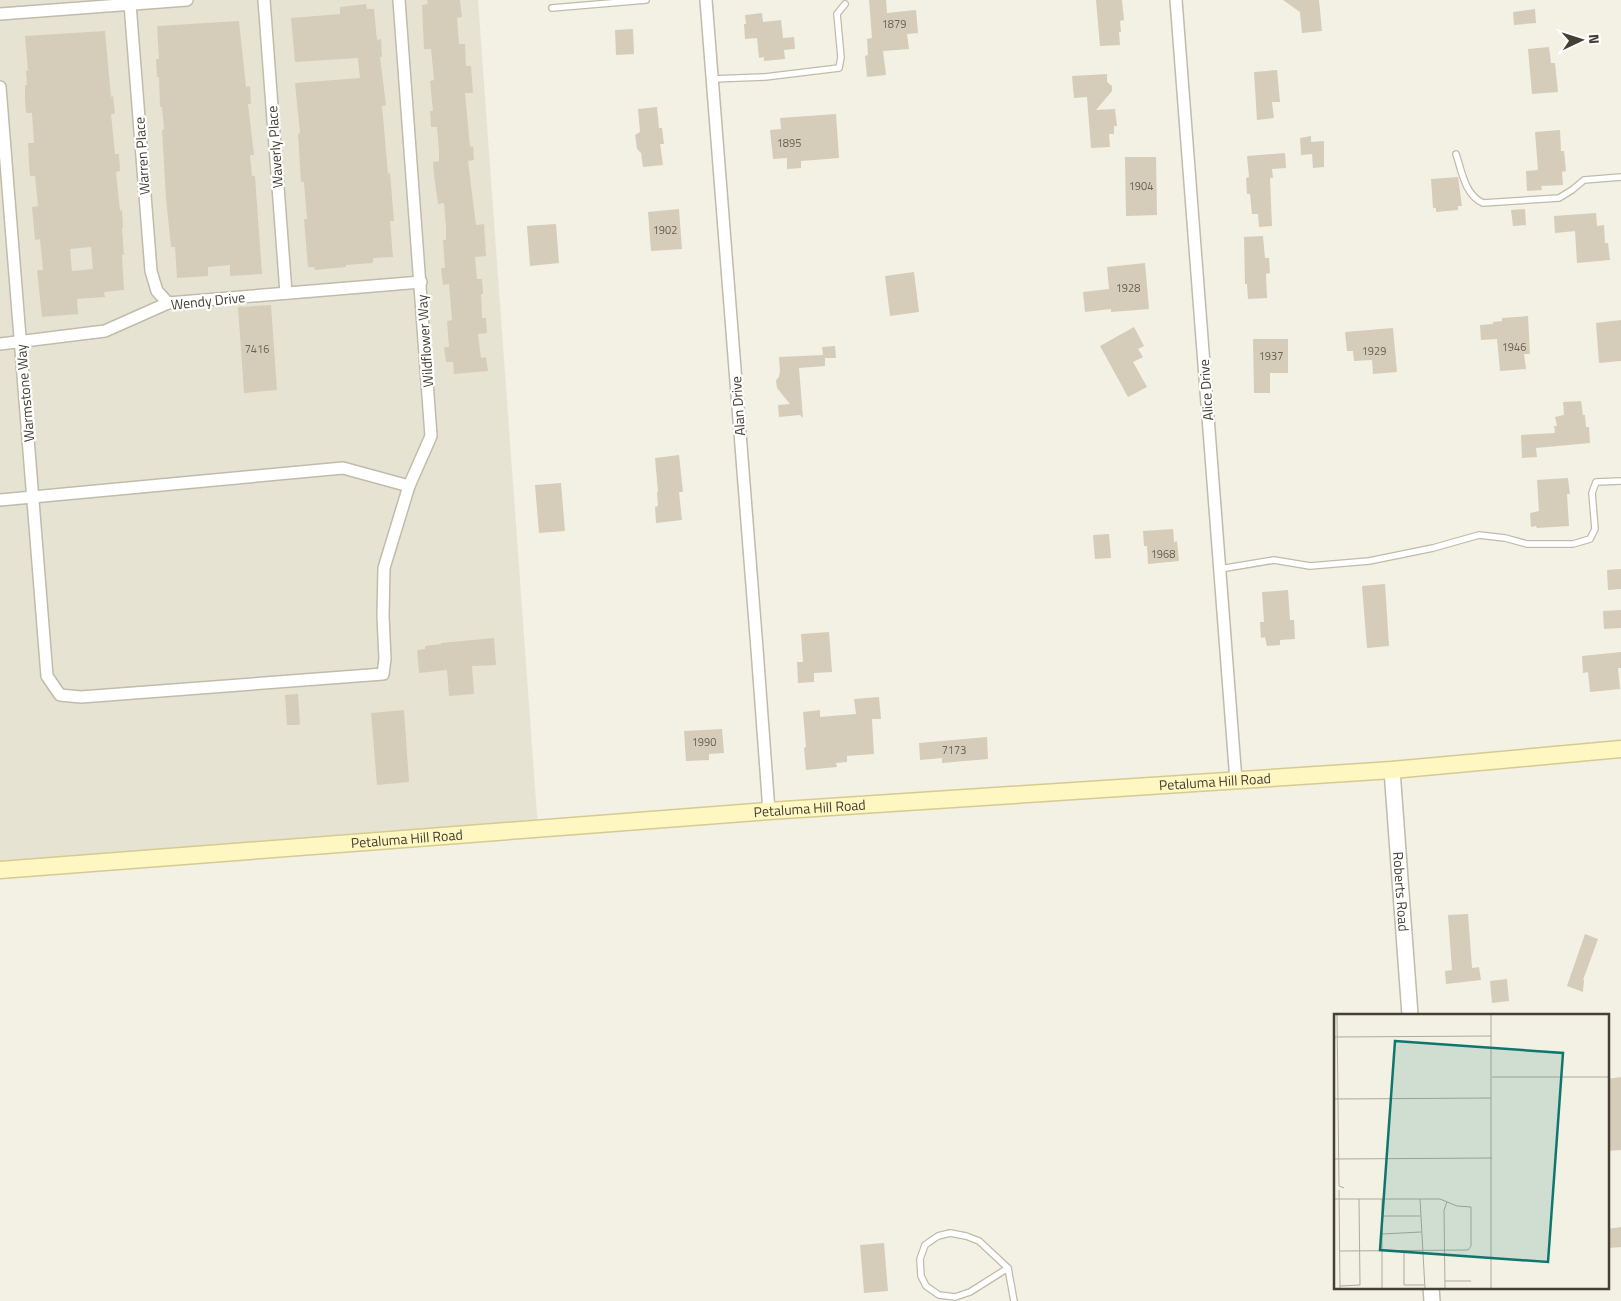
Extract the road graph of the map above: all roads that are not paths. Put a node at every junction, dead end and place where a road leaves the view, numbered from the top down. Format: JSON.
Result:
{"nodes":[{"id":1,"x":188,"y":0,"type":"edge"},
{"id":2,"x":264,"y":0,"type":"edge"},
{"id":3,"x":399,"y":0,"type":"edge"},
{"id":4,"x":646,"y":0,"type":"edge"},
{"id":5,"x":706,"y":0,"type":"edge"},
{"id":6,"x":1176,"y":0,"type":"edge"},
{"id":7,"x":130,"y":4,"type":"junction"},
{"id":8,"x":846,"y":4,"type":"dead end"},
{"id":9,"x":552,"y":8,"type":"dead end"},
{"id":10,"x":0,"y":14,"type":"edge"},
{"id":11,"x":712,"y":79,"type":"junction"},
{"id":12,"x":0,"y":87,"type":"edge"},
{"id":13,"x":1456,"y":154,"type":"dead end"},
{"id":14,"x":1621,"y":177,"type":"edge"},
{"id":15,"x":4,"y":184,"type":"edge"},
{"id":16,"x":421,"y":282,"type":"junction"},
{"id":17,"x":286,"y":293,"type":"junction"},
{"id":18,"x":168,"y":303,"type":"junction"},
{"id":19,"x":20,"y":342,"type":"junction"},
{"id":20,"x":0,"y":344,"type":"edge"},
{"id":21,"x":1621,"y":481,"type":"edge"},
{"id":22,"x":409,"y":486,"type":"junction"},
{"id":23,"x":34,"y":498,"type":"junction"},
{"id":24,"x":0,"y":500,"type":"edge"},
{"id":25,"x":1220,"y":569,"type":"junction"},
{"id":26,"x":60,"y":695,"type":"joint"},
{"id":27,"x":1621,"y":749,"type":"edge"},
{"id":28,"x":1392,"y":770,"type":"junction"},
{"id":29,"x":1236,"y":781,"type":"junction"},
{"id":30,"x":769,"y":812,"type":"junction"},
{"id":31,"x":0,"y":870,"type":"edge"},
{"id":32,"x":1410,"y":1014,"type":"edge"},
{"id":33,"x":1008,"y":1268,"type":"junction"},
{"id":34,"x":1431,"y":1288,"type":"edge"},
{"id":35,"x":1014,"y":1301,"type":"edge"},
{"id":36,"x":1432,"y":1301,"type":"edge"}],
"edges":[{"from":1,"to":7,"type":"street"},
{"from":2,"to":17,"type":"street","name":"Waverly Place"},
{"from":3,"to":16,"type":"street","name":"Wildflower Way"},
{"from":4,"to":9,"type":"lane"},
{"from":5,"to":11,"type":"street","name":"Alan Drive"},
{"from":6,"to":25,"type":"street","name":"Alice Drive"},
{"from":7,"to":10,"type":"street"},
{"from":7,"to":18,"type":"street","name":"Warren Place"},
{"from":8,"to":11,"type":"lane"},
{"from":11,"to":30,"type":"street","name":"Alan Drive"},
{"from":12,"to":15,"type":"street","name":"Warmstone Way"},
{"from":13,"to":14,"type":"lane"},
{"from":15,"to":19,"type":"street","name":"Warmstone Way"},
{"from":16,"to":17,"type":"street","name":"Wendy Drive"},
{"from":16,"to":22,"type":"street","name":"Wildflower Way"},
{"from":17,"to":18,"type":"street","name":"Wendy Drive"},
{"from":18,"to":19,"type":"street","name":"Wendy Drive"},
{"from":19,"to":20,"type":"street","name":"Wendy Drive"},
{"from":19,"to":23,"type":"street","name":"Warmstone Way"},
{"from":21,"to":25,"type":"lane"},
{"from":22,"to":23,"type":"street"},
{"from":22,"to":26,"type":"street","name":"Wildflower Way"},
{"from":23,"to":24,"type":"street"},
{"from":23,"to":26,"type":"street","name":"Warmstone Way"},
{"from":25,"to":29,"type":"street","name":"Alice Drive"},
{"from":27,"to":28,"type":"main road","name":"Petaluma Hill Road"},
{"from":28,"to":29,"type":"main road","name":"Petaluma Hill Road"},
{"from":28,"to":32,"type":"street","name":"Roberts Road"},
{"from":29,"to":30,"type":"main road","name":"Petaluma Hill Road"},
{"from":30,"to":31,"type":"main road","name":"Petaluma Hill Road"},
{"from":33,"to":33,"type":"lane"},
{"from":33,"to":35,"type":"lane"},
{"from":34,"to":36,"type":"street"}]}
